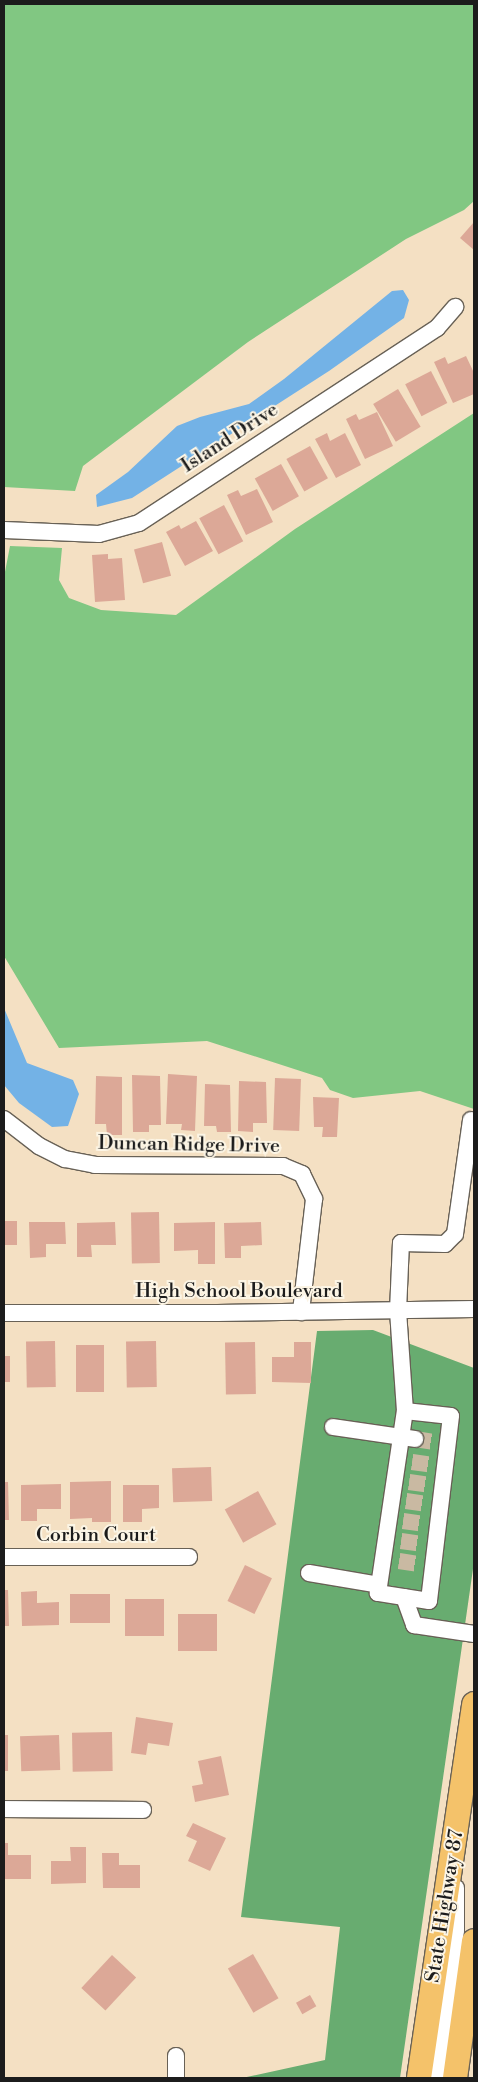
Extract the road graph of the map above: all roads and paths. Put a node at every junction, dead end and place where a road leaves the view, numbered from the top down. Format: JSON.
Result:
{"nodes":[{"id":1,"x":455,"y":307,"type":"dead end"},
{"id":2,"x":4,"y":530,"type":"edge"},
{"id":3,"x":4,"y":1120,"type":"edge"},
{"id":4,"x":471,"y":1120,"type":"dead end"},
{"id":5,"x":474,"y":1309,"type":"edge"},
{"id":6,"x":398,"y":1311,"type":"junction"},
{"id":7,"x":301,"y":1312,"type":"junction"},
{"id":8,"x":4,"y":1314,"type":"edge"},
{"id":9,"x":404,"y":1411,"type":"junction"},
{"id":10,"x":333,"y":1427,"type":"dead end"},
{"id":11,"x":408,"y":1438,"type":"junction"},
{"id":12,"x":189,"y":1556,"type":"dead end"},
{"id":13,"x":4,"y":1557,"type":"edge"},
{"id":14,"x":309,"y":1573,"type":"dead end"},
{"id":15,"x":380,"y":1585,"type":"junction"},
{"id":16,"x":404,"y":1597,"type":"junction"},
{"id":17,"x":474,"y":1634,"type":"edge"},
{"id":18,"x":474,"y":1704,"type":"edge"},
{"id":19,"x":4,"y":1809,"type":"edge"},
{"id":20,"x":143,"y":1810,"type":"dead end"},
{"id":21,"x":456,"y":1835,"type":"junction"},
{"id":22,"x":474,"y":1941,"type":"edge"},
{"id":23,"x":176,"y":2056,"type":"dead end"},
{"id":24,"x":176,"y":2078,"type":"edge"},
{"id":25,"x":419,"y":2078,"type":"edge"},
{"id":26,"x":436,"y":2078,"type":"edge"},
{"id":27,"x":455,"y":2078,"type":"edge"}],
"edges":[{"from":1,"to":2,"type":"street","name":"Island Drive"},
{"from":3,"to":7,"type":"street","name":"Duncan Ridge Drive"},
{"from":4,"to":6,"type":"street"},
{"from":5,"to":6,"type":"street","name":"High School Boulevard"},
{"from":6,"to":7,"type":"street","name":"High School Boulevard"},
{"from":6,"to":9,"type":"street"},
{"from":7,"to":8,"type":"street","name":"High School Boulevard"},
{"from":9,"to":11,"type":"street"},
{"from":9,"to":16,"type":"street"},
{"from":10,"to":11,"type":"street"},
{"from":11,"to":15,"type":"street"},
{"from":12,"to":13,"type":"street","name":"Corbin Court"},
{"from":14,"to":15,"type":"street"},
{"from":15,"to":16,"type":"street"},
{"from":16,"to":17,"type":"street"},
{"from":18,"to":21,"type":"highway","name":"State Highway 87"},
{"from":19,"to":20,"type":"street"},
{"from":21,"to":25,"type":"highway","name":"State Highway 87"},
{"from":21,"to":26,"type":"street"},
{"from":22,"to":27,"type":"highway"},
{"from":23,"to":24,"type":"street"}]}
